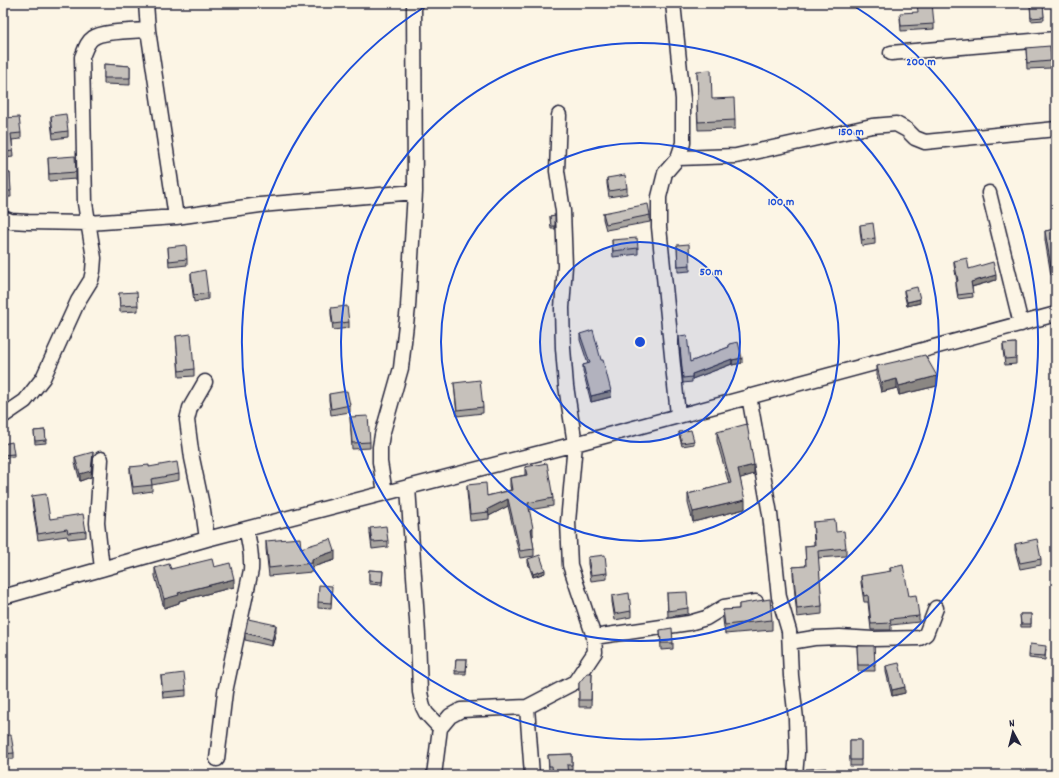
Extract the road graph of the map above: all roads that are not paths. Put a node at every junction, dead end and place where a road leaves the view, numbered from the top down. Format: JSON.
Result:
{"nodes":[{"id":1,"x":146,"y":3,"type":"edge"},
{"id":2,"x":414,"y":3,"type":"edge"},
{"id":3,"x":673,"y":3,"type":"edge"},
{"id":4,"x":148,"y":30,"type":"junction"},
{"id":5,"x":1056,"y":39,"type":"edge"},
{"id":6,"x":891,"y":53,"type":"dead end"},
{"id":7,"x":560,"y":115,"type":"dead end"},
{"id":8,"x":1056,"y":129,"type":"edge"},
{"id":9,"x":678,"y":158,"type":"junction"},
{"id":10,"x":415,"y":192,"type":"junction"},
{"id":11,"x":989,"y":193,"type":"dead end"},
{"id":12,"x":176,"y":217,"type":"junction"},
{"id":13,"x":3,"y":218,"type":"edge"},
{"id":14,"x":88,"y":223,"type":"junction"},
{"id":15,"x":1056,"y":314,"type":"edge"},
{"id":16,"x":1021,"y":324,"type":"junction"},
{"id":17,"x":205,"y":382,"type":"dead end"},
{"id":18,"x":749,"y":396,"type":"junction"},
{"id":19,"x":678,"y":415,"type":"junction"},
{"id":20,"x":3,"y":416,"type":"edge"},
{"id":21,"x":575,"y":444,"type":"junction"},
{"id":22,"x":101,"y":459,"type":"dead end"},
{"id":23,"x":408,"y":487,"type":"junction"},
{"id":24,"x":385,"y":493,"type":"junction"},
{"id":25,"x":246,"y":529,"type":"junction"},
{"id":26,"x":207,"y":539,"type":"junction"},
{"id":27,"x":102,"y":569,"type":"junction"},
{"id":28,"x":3,"y":597,"type":"edge"},
{"id":29,"x":779,"y":597,"type":"junction"},
{"id":30,"x":936,"y":608,"type":"dead end"},
{"id":31,"x":594,"y":637,"type":"junction"},
{"id":32,"x":790,"y":642,"type":"junction"},
{"id":33,"x":527,"y":707,"type":"junction"},
{"id":34,"x":440,"y":728,"type":"junction"},
{"id":35,"x":217,"y":758,"type":"dead end"},
{"id":36,"x":434,"y":775,"type":"edge"},
{"id":37,"x":532,"y":775,"type":"edge"},
{"id":38,"x":795,"y":775,"type":"edge"}],
"edges":[{"from":1,"to":4,"type":"street"},
{"from":2,"to":10,"type":"street"},
{"from":3,"to":9,"type":"street"},
{"from":4,"to":12,"type":"street"},
{"from":4,"to":14,"type":"street"},
{"from":5,"to":6,"type":"street"},
{"from":7,"to":21,"type":"street"},
{"from":8,"to":9,"type":"street"},
{"from":9,"to":19,"type":"street"},
{"from":10,"to":12,"type":"street"},
{"from":10,"to":24,"type":"street"},
{"from":11,"to":16,"type":"street"},
{"from":12,"to":14,"type":"street"},
{"from":13,"to":14,"type":"street"},
{"from":14,"to":20,"type":"street"},
{"from":15,"to":16,"type":"street"},
{"from":16,"to":18,"type":"street"},
{"from":17,"to":26,"type":"street"},
{"from":18,"to":19,"type":"street"},
{"from":18,"to":29,"type":"street"},
{"from":19,"to":21,"type":"street"},
{"from":21,"to":23,"type":"street"},
{"from":21,"to":31,"type":"street"},
{"from":22,"to":27,"type":"street"},
{"from":23,"to":24,"type":"street"},
{"from":23,"to":34,"type":"street"},
{"from":24,"to":25,"type":"street"},
{"from":25,"to":26,"type":"street"},
{"from":25,"to":35,"type":"street"},
{"from":26,"to":27,"type":"street"},
{"from":27,"to":28,"type":"street"},
{"from":29,"to":31,"type":"street"},
{"from":29,"to":32,"type":"street"},
{"from":30,"to":32,"type":"street"},
{"from":31,"to":33,"type":"street"},
{"from":32,"to":38,"type":"street"},
{"from":33,"to":34,"type":"street"},
{"from":33,"to":37,"type":"street"},
{"from":34,"to":36,"type":"street"}]}
